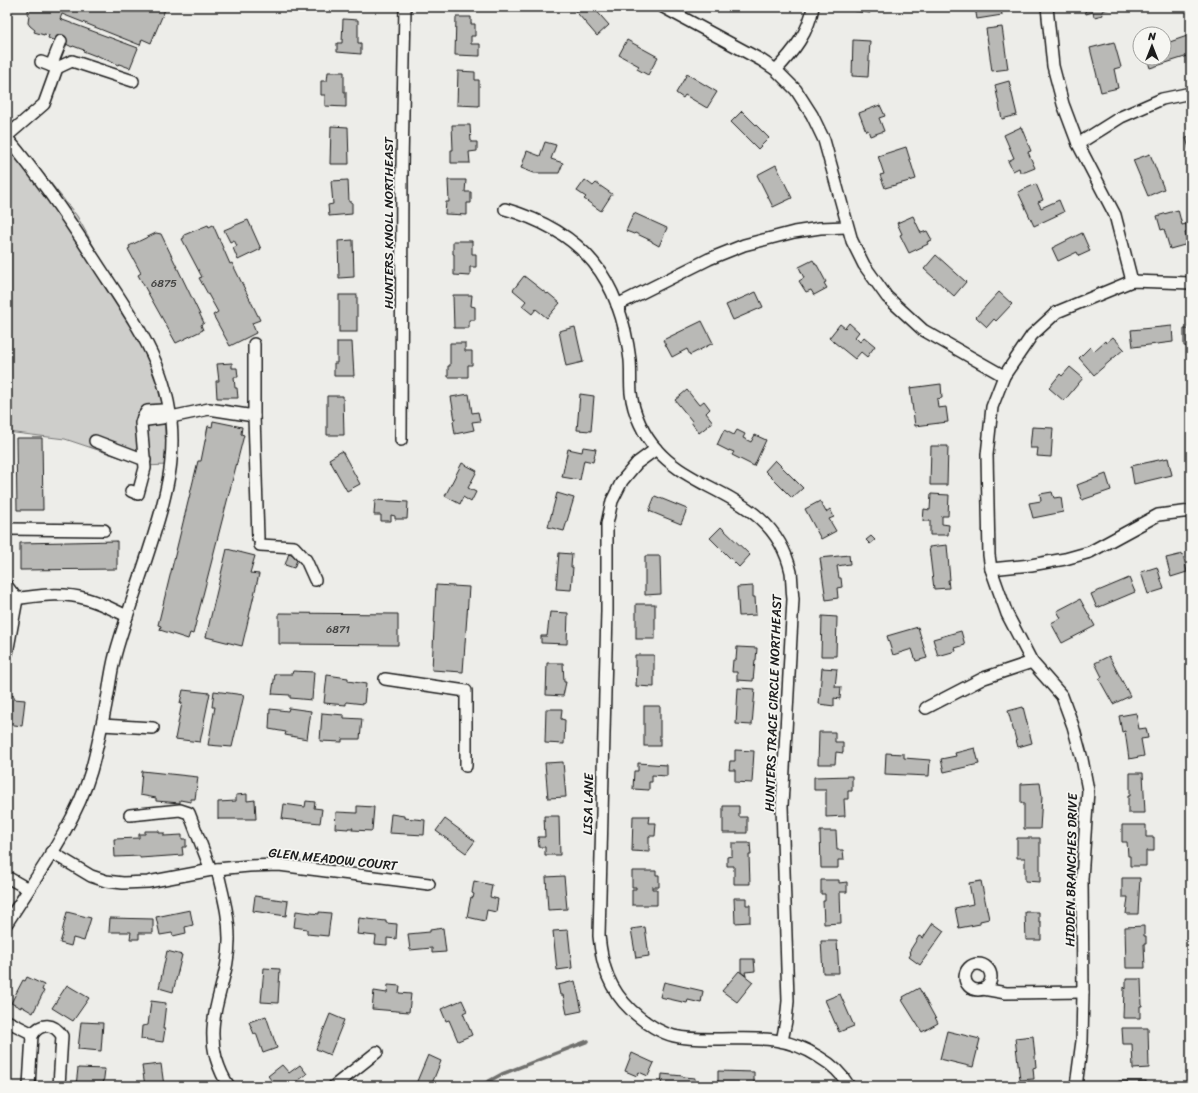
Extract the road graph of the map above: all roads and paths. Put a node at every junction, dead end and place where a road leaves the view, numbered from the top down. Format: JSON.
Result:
{"nodes":[{"id":1,"x":405,"y":7,"type":"edge"},
{"id":2,"x":663,"y":7,"type":"edge"},
{"id":3,"x":813,"y":7,"type":"edge"},
{"id":4,"x":1046,"y":7,"type":"edge"},
{"id":5,"x":61,"y":42,"type":"dead end"},
{"id":6,"x":50,"y":65,"type":"junction"},
{"id":7,"x":776,"y":70,"type":"junction"},
{"id":8,"x":133,"y":81,"type":"dead end"},
{"id":9,"x":1191,"y":93,"type":"edge"},
{"id":10,"x":7,"y":137,"type":"edge"},
{"id":11,"x":1078,"y":144,"type":"junction"},
{"id":12,"x":504,"y":209,"type":"dead end"},
{"id":13,"x":847,"y":227,"type":"junction"},
{"id":14,"x":1132,"y":281,"type":"junction"},
{"id":15,"x":1191,"y":283,"type":"edge"},
{"id":16,"x":617,"y":305,"type":"junction"},
{"id":17,"x":254,"y":344,"type":"dead end"},
{"id":18,"x":1004,"y":376,"type":"junction"},
{"id":19,"x":168,"y":415,"type":"junction"},
{"id":20,"x":254,"y":416,"type":"junction"},
{"id":21,"x":401,"y":440,"type":"dead end"},
{"id":22,"x":95,"y":441,"type":"dead end"},
{"id":23,"x":656,"y":449,"type":"junction"},
{"id":24,"x":144,"y":460,"type":"junction"},
{"id":25,"x":131,"y":491,"type":"dead end"},
{"id":26,"x":1191,"y":511,"type":"edge"},
{"id":27,"x":7,"y":529,"type":"edge"},
{"id":28,"x":104,"y":530,"type":"dead end"},
{"id":29,"x":991,"y":569,"type":"junction"},
{"id":30,"x":315,"y":580,"type":"dead end"},
{"id":31,"x":7,"y":586,"type":"edge"},
{"id":32,"x":12,"y":600,"type":"edge"},
{"id":33,"x":127,"y":616,"type":"junction"},
{"id":34,"x":7,"y":653,"type":"edge"},
{"id":35,"x":1032,"y":662,"type":"junction"},
{"id":36,"x":385,"y":679,"type":"dead end"},
{"id":37,"x":926,"y":708,"type":"dead end"},
{"id":38,"x":102,"y":725,"type":"junction"},
{"id":39,"x":153,"y":728,"type":"dead end"},
{"id":40,"x":466,"y":766,"type":"dead end"},
{"id":41,"x":130,"y":814,"type":"dead end"},
{"id":42,"x":51,"y":852,"type":"junction"},
{"id":43,"x":214,"y":869,"type":"junction"},
{"id":44,"x":7,"y":877,"type":"edge"},
{"id":45,"x":428,"y":884,"type":"dead end"},
{"id":46,"x":28,"y":889,"type":"junction"},
{"id":47,"x":7,"y":923,"type":"edge"},
{"id":48,"x":983,"y":989,"type":"dead end"},
{"id":49,"x":1083,"y":992,"type":"junction"},
{"id":50,"x":7,"y":1021,"type":"edge"},
{"id":51,"x":33,"y":1034,"type":"junction"},
{"id":52,"x":782,"y":1041,"type":"junction"},
{"id":53,"x":377,"y":1052,"type":"dead end"},
{"id":54,"x":29,"y":1086,"type":"edge"},
{"id":55,"x":59,"y":1086,"type":"edge"},
{"id":56,"x":229,"y":1086,"type":"edge"},
{"id":57,"x":334,"y":1086,"type":"edge"},
{"id":58,"x":850,"y":1086,"type":"edge"},
{"id":59,"x":1076,"y":1086,"type":"edge"}],
"edges":[{"from":1,"to":21,"type":"street","name":"HUNTERS KNOLL NORTHEAST"},
{"from":2,"to":7,"type":"street"},
{"from":3,"to":7,"type":"street"},
{"from":4,"to":11,"type":"street"},
{"from":5,"to":6,"type":"street"},
{"from":6,"to":8,"type":"street"},
{"from":6,"to":10,"type":"street"},
{"from":7,"to":13,"type":"street"},
{"from":9,"to":11,"type":"street"},
{"from":10,"to":19,"type":"street"},
{"from":11,"to":14,"type":"street"},
{"from":12,"to":16,"type":"street","name":"HUNTERS TRACE CIRCLE NORTHEAST"},
{"from":13,"to":16,"type":"street"},
{"from":13,"to":18,"type":"street"},
{"from":14,"to":15,"type":"street","name":"HIDDEN BRANCHES DRIVE"},
{"from":14,"to":18,"type":"street","name":"HIDDEN BRANCHES DRIVE"},
{"from":16,"to":23,"type":"street","name":"HUNTERS TRACE CIRCLE NORTHEAST"},
{"from":17,"to":20,"type":"street"},
{"from":18,"to":29,"type":"street","name":"HIDDEN BRANCHES DRIVE"},
{"from":19,"to":20,"type":"street"},
{"from":19,"to":24,"type":"street"},
{"from":19,"to":33,"type":"street"},
{"from":20,"to":30,"type":"street"},
{"from":22,"to":24,"type":"street"},
{"from":23,"to":52,"type":"street","name":"HUNTERS TRACE CIRCLE NORTHEAST"},
{"from":23,"to":52,"type":"street","name":"LISA LANE"},
{"from":24,"to":25,"type":"street"},
{"from":26,"to":29,"type":"street"},
{"from":27,"to":28,"type":"street"},
{"from":29,"to":35,"type":"street","name":"HIDDEN BRANCHES DRIVE"},
{"from":31,"to":32,"type":"street"},
{"from":32,"to":33,"type":"street"},
{"from":32,"to":34,"type":"street"},
{"from":33,"to":38,"type":"street"},
{"from":35,"to":37,"type":"street"},
{"from":35,"to":49,"type":"street","name":"HIDDEN BRANCHES DRIVE"},
{"from":36,"to":40,"type":"street"},
{"from":38,"to":39,"type":"street"},
{"from":38,"to":42,"type":"street"},
{"from":41,"to":43,"type":"street"},
{"from":42,"to":43,"type":"street","name":"GLEN MEADOW COURT"},
{"from":42,"to":46,"type":"street"},
{"from":43,"to":45,"type":"street","name":"GLEN MEADOW COURT"},
{"from":43,"to":56,"type":"street"},
{"from":44,"to":46,"type":"street"},
{"from":46,"to":47,"type":"street"},
{"from":48,"to":49,"type":"street"},
{"from":49,"to":59,"type":"street","name":"HIDDEN BRANCHES DRIVE"},
{"from":50,"to":51,"type":"street"},
{"from":51,"to":54,"type":"street"},
{"from":51,"to":55,"type":"street"},
{"from":52,"to":58,"type":"street","name":"LISA LANE"},
{"from":53,"to":57,"type":"street"}]}
